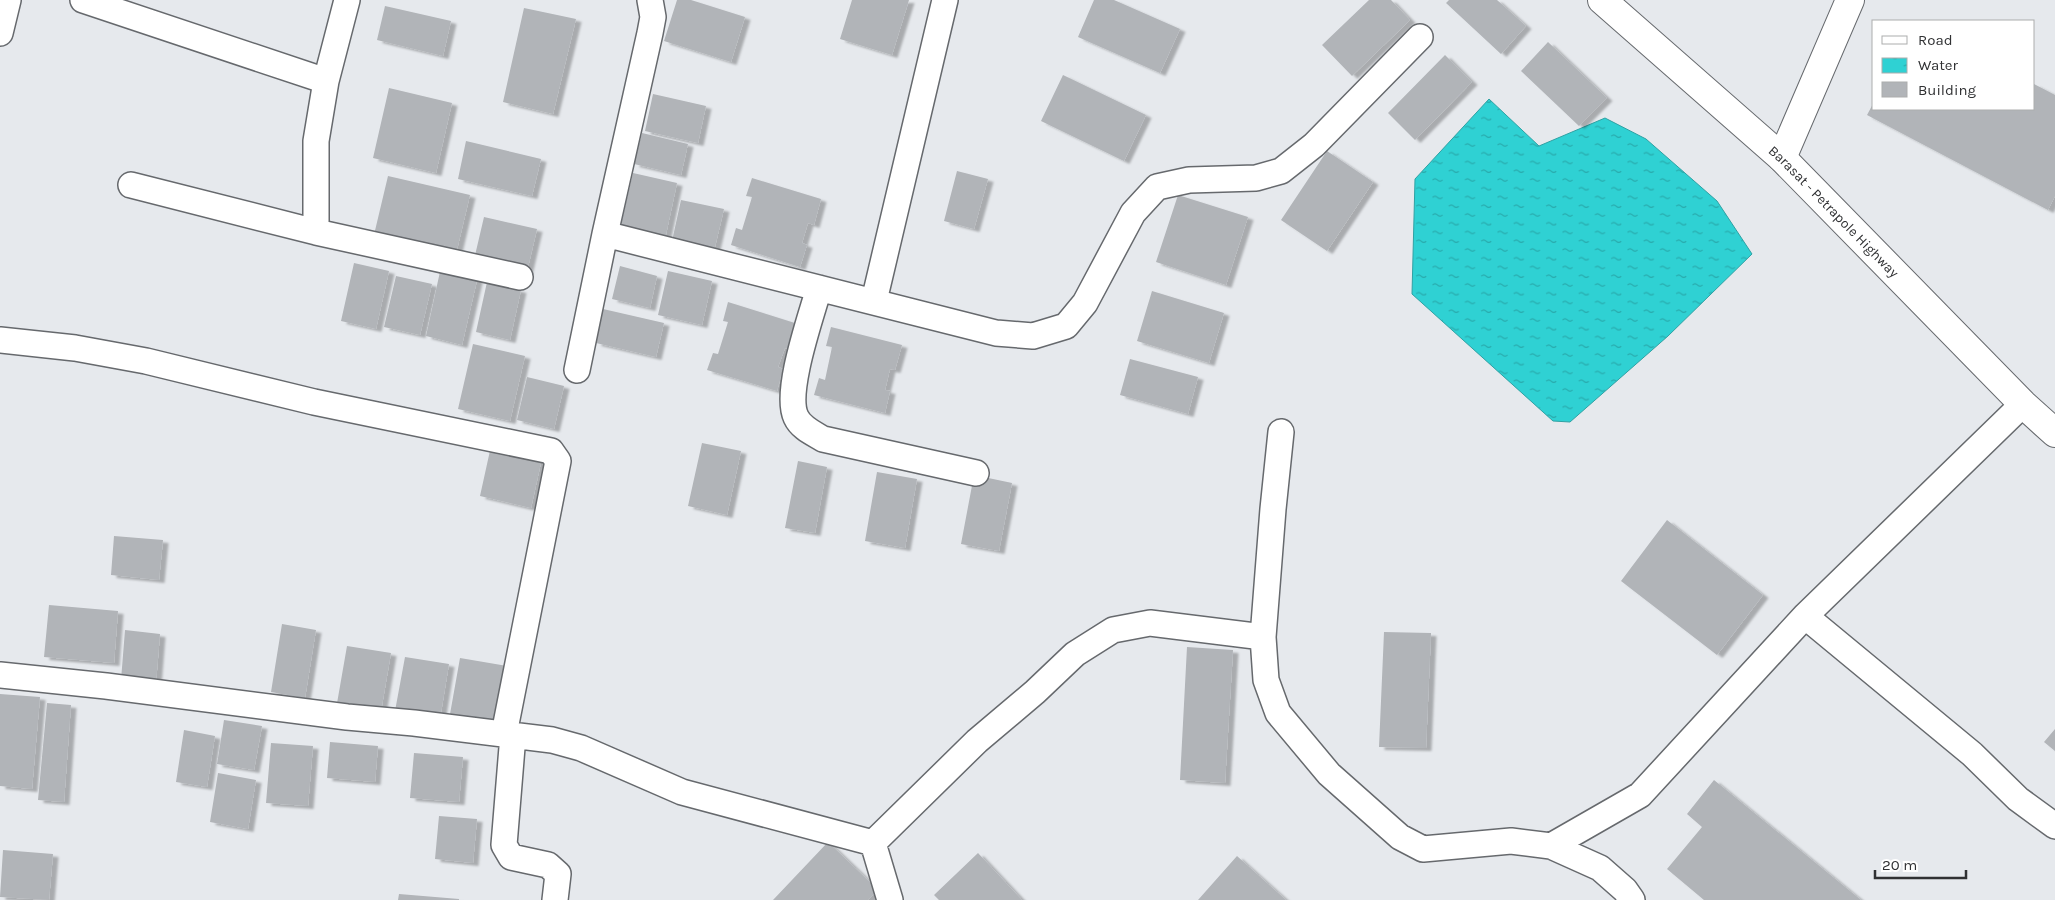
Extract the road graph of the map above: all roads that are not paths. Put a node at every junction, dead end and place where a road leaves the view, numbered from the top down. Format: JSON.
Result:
{"nodes":[{"id":1,"x":8,"y":0,"type":"edge"},
{"id":2,"x":83,"y":0,"type":"edge"},
{"id":3,"x":347,"y":0,"type":"edge"},
{"id":4,"x":650,"y":0,"type":"edge"},
{"id":5,"x":945,"y":0,"type":"edge"},
{"id":6,"x":1602,"y":0,"type":"edge"},
{"id":7,"x":1850,"y":0,"type":"edge"},
{"id":8,"x":0,"y":34,"type":"edge"},
{"id":9,"x":1420,"y":37,"type":"dead end"},
{"id":10,"x":326,"y":81,"type":"junction"},
{"id":11,"x":1782,"y":158,"type":"junction"},
{"id":12,"x":131,"y":186,"type":"dead end"},
{"id":13,"x":316,"y":232,"type":"junction"},
{"id":14,"x":606,"y":234,"type":"junction"},
{"id":15,"x":520,"y":277,"type":"dead end"},
{"id":16,"x":819,"y":288,"type":"junction"},
{"id":17,"x":874,"y":301,"type":"junction"},
{"id":18,"x":0,"y":340,"type":"edge"},
{"id":19,"x":577,"y":370,"type":"dead end"},
{"id":20,"x":2023,"y":404,"type":"junction"},
{"id":21,"x":1281,"y":432,"type":"dead end"},
{"id":22,"x":2055,"y":433,"type":"edge"},
{"id":23,"x":976,"y":473,"type":"dead end"},
{"id":24,"x":1805,"y":616,"type":"junction"},
{"id":25,"x":1263,"y":637,"type":"junction"},
{"id":26,"x":0,"y":675,"type":"edge"},
{"id":27,"x":508,"y":735,"type":"junction"},
{"id":28,"x":2055,"y":826,"type":"edge"},
{"id":29,"x":873,"y":843,"type":"junction"},
{"id":30,"x":1550,"y":846,"type":"junction"},
{"id":31,"x":555,"y":900,"type":"edge"},
{"id":32,"x":890,"y":900,"type":"edge"},
{"id":33,"x":1632,"y":900,"type":"edge"}],
"edges":[{"from":1,"to":8,"type":"street"},
{"from":2,"to":10,"type":"street"},
{"from":3,"to":10,"type":"street"},
{"from":4,"to":14,"type":"street"},
{"from":5,"to":17,"type":"street"},
{"from":6,"to":11,"type":"main road","name":"Barasat - Petrapole Highway"},
{"from":7,"to":11,"type":"main road"},
{"from":9,"to":17,"type":"street"},
{"from":10,"to":13,"type":"street"},
{"from":11,"to":20,"type":"main road","name":"Barasat - Petrapole Highway"},
{"from":12,"to":13,"type":"street"},
{"from":13,"to":15,"type":"street"},
{"from":14,"to":16,"type":"street"},
{"from":14,"to":19,"type":"street"},
{"from":16,"to":17,"type":"street"},
{"from":16,"to":23,"type":"street"},
{"from":18,"to":27,"type":"street"},
{"from":20,"to":22,"type":"main road","name":"Barasat - Petrapole Highway"},
{"from":20,"to":24,"type":"street"},
{"from":21,"to":25,"type":"street"},
{"from":24,"to":28,"type":"street"},
{"from":24,"to":30,"type":"street"},
{"from":25,"to":29,"type":"street"},
{"from":25,"to":30,"type":"street"},
{"from":26,"to":27,"type":"street"},
{"from":27,"to":29,"type":"street"},
{"from":27,"to":31,"type":"street"},
{"from":29,"to":32,"type":"street"},
{"from":30,"to":33,"type":"street"}]}
